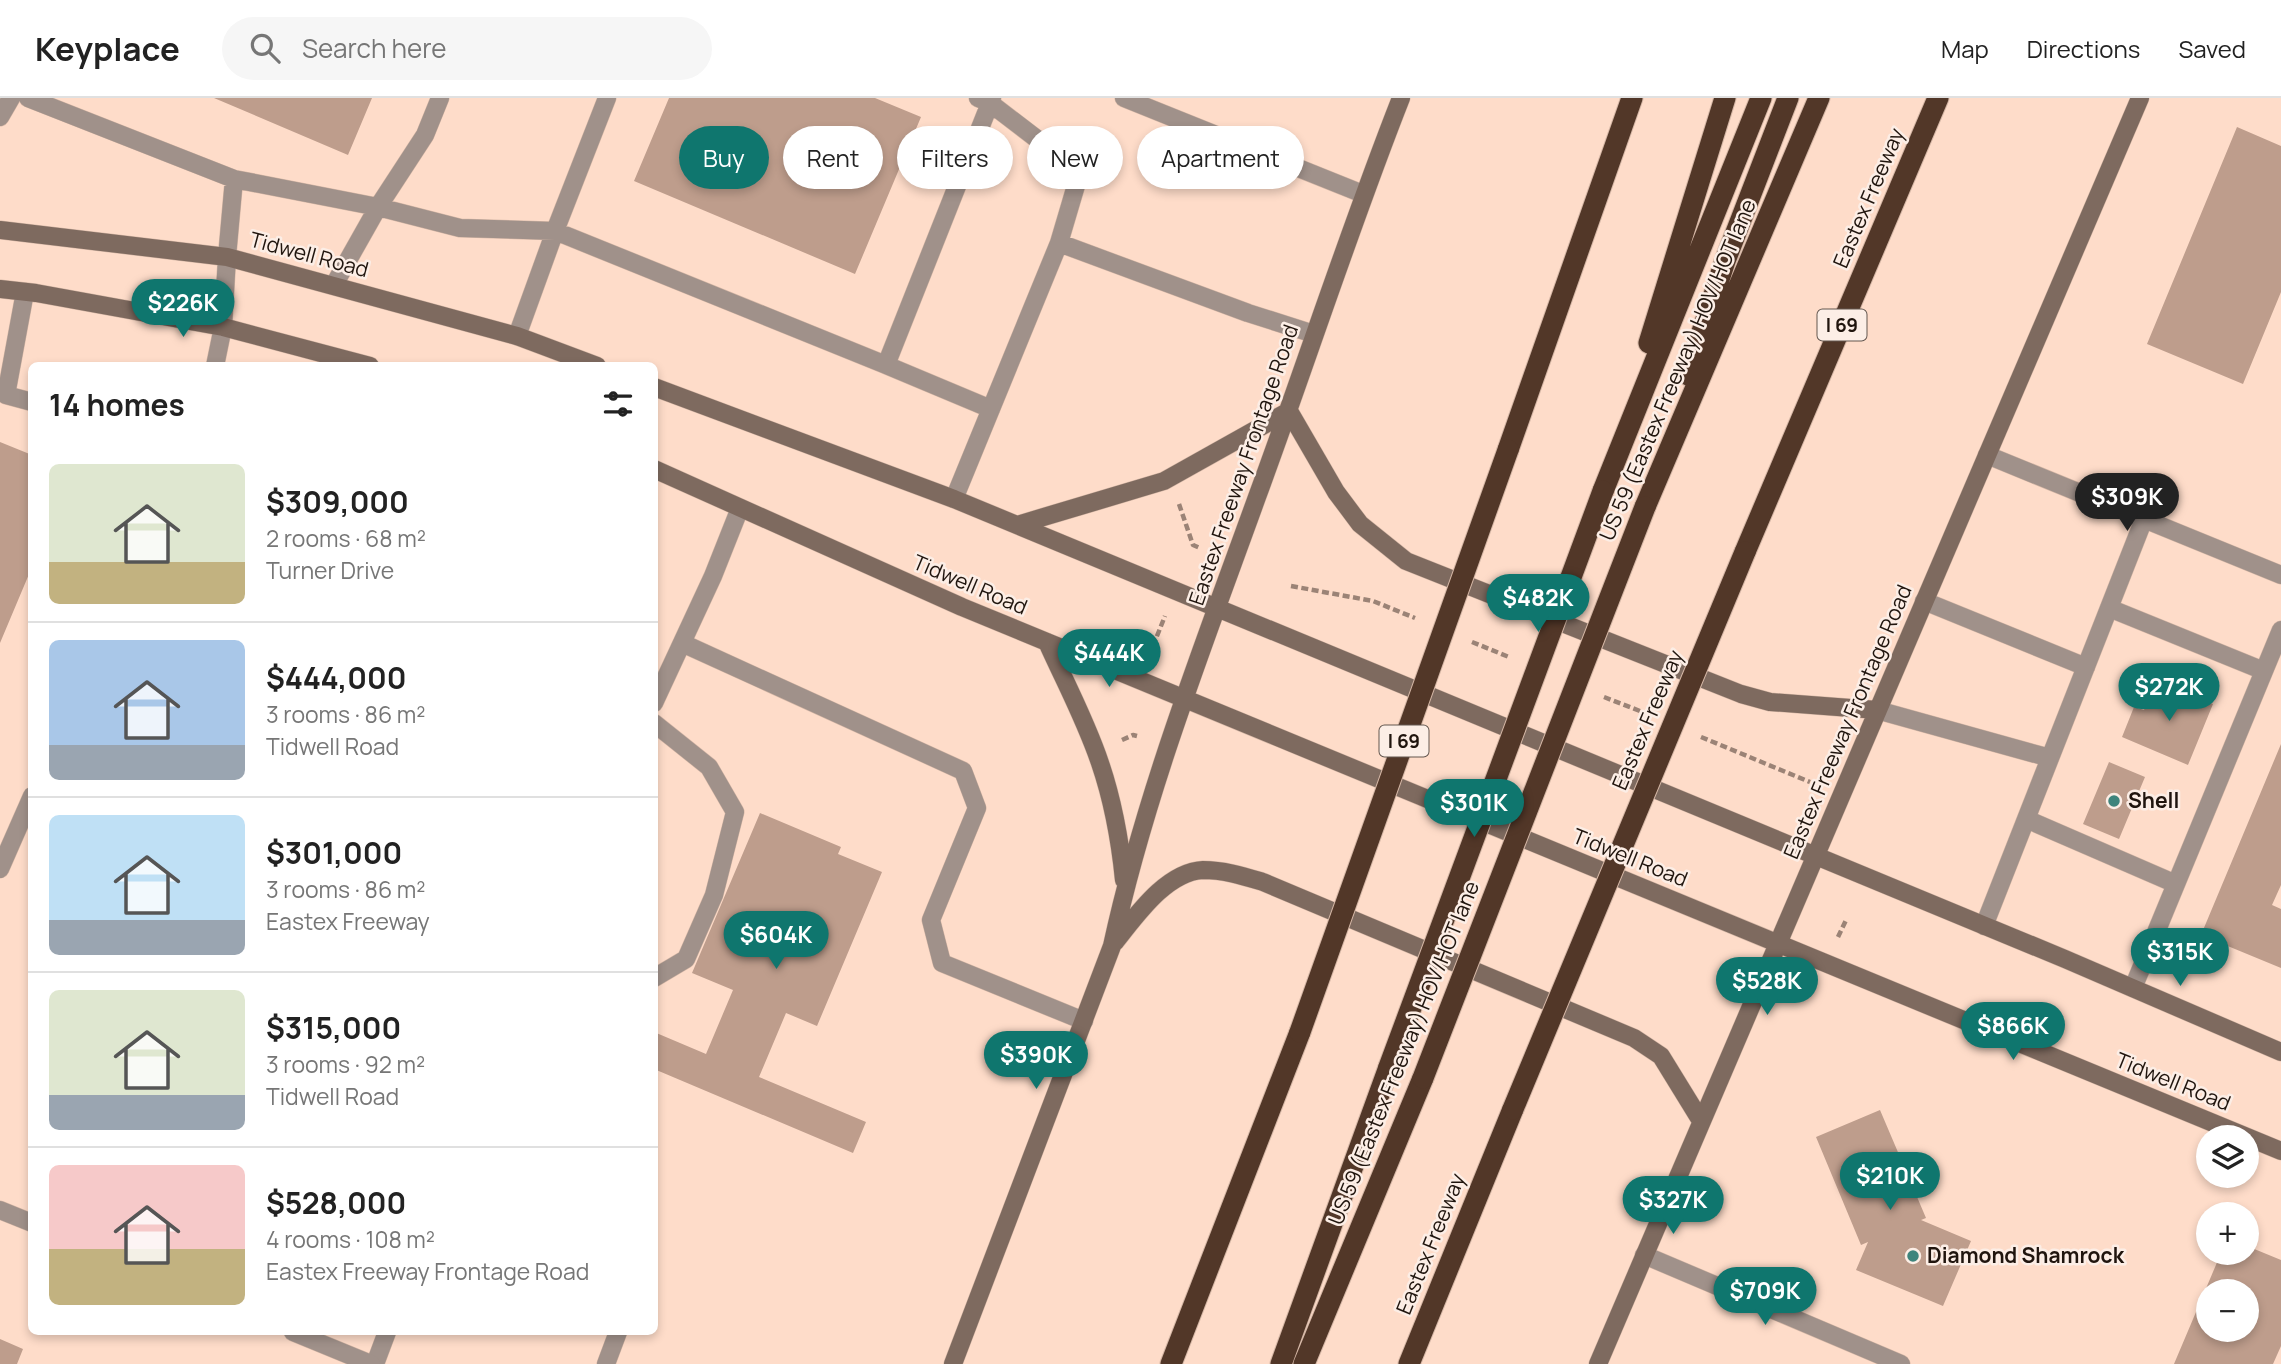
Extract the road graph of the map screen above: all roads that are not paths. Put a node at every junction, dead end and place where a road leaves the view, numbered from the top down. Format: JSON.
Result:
{"nodes":[{"id":1,"x":10,"y":98,"type":"edge"},
{"id":2,"x":28,"y":98,"type":"edge"},
{"id":3,"x":440,"y":98,"type":"edge"},
{"id":4,"x":607,"y":98,"type":"edge"},
{"id":5,"x":1124,"y":98,"type":"edge"},
{"id":6,"x":1401,"y":98,"type":"edge"},
{"id":7,"x":1632,"y":98,"type":"edge"},
{"id":8,"x":1725,"y":98,"type":"edge"},
{"id":9,"x":1761,"y":98,"type":"edge"},
{"id":10,"x":1788,"y":98,"type":"edge"},
{"id":11,"x":1819,"y":98,"type":"edge"},
{"id":12,"x":1938,"y":98,"type":"edge"},
{"id":13,"x":2140,"y":98,"type":"edge"},
{"id":14,"x":987,"y":100,"type":"edge"},
{"id":15,"x":0,"y":117,"type":"edge"},
{"id":16,"x":233,"y":179,"type":"junction"},
{"id":17,"x":1363,"y":194,"type":"junction"},
{"id":18,"x":378,"y":207,"type":"junction"},
{"id":19,"x":0,"y":230,"type":"edge"},
{"id":20,"x":555,"y":230,"type":"junction"},
{"id":21,"x":1059,"y":243,"type":"junction"},
{"id":22,"x":227,"y":257,"type":"junction"},
{"id":23,"x":334,"y":285,"type":"junction"},
{"id":24,"x":0,"y":289,"type":"edge"},
{"id":25,"x":25,"y":292,"type":"junction"},
{"id":26,"x":223,"y":327,"type":"junction"},
{"id":27,"x":1314,"y":334,"type":"junction"},
{"id":28,"x":517,"y":336,"type":"junction"},
{"id":29,"x":216,"y":362,"type":"edge"},
{"id":30,"x":355,"y":362,"type":"edge"},
{"id":31,"x":586,"y":362,"type":"edge"},
{"id":32,"x":886,"y":365,"type":"junction"},
{"id":33,"x":658,"y":388,"type":"edge"},
{"id":34,"x":3,"y":394,"type":"edge"},
{"id":35,"x":28,"y":401,"type":"edge"},
{"id":36,"x":991,"y":409,"type":"junction"},
{"id":37,"x":1289,"y":411,"type":"junction"},
{"id":38,"x":1987,"y":455,"type":"junction"},
{"id":39,"x":658,"y":471,"type":"edge"},
{"id":40,"x":1603,"y":491,"type":"junction"},
{"id":41,"x":954,"y":499,"type":"junction"},
{"id":42,"x":1645,"y":507,"type":"junction"},
{"id":43,"x":740,"y":508,"type":"junction"},
{"id":44,"x":2144,"y":519,"type":"junction"},
{"id":45,"x":1017,"y":525,"type":"junction"},
{"id":46,"x":2281,"y":575,"type":"edge"},
{"id":47,"x":1924,"y":601,"type":"junction"},
{"id":48,"x":1217,"y":608,"type":"junction"},
{"id":49,"x":2109,"y":608,"type":"junction"},
{"id":50,"x":2281,"y":630,"type":"edge"},
{"id":51,"x":1047,"y":642,"type":"junction"},
{"id":52,"x":682,"y":643,"type":"junction"},
{"id":53,"x":2086,"y":667,"type":"junction"},
{"id":54,"x":2264,"y":671,"type":"junction"},
{"id":55,"x":658,"y":694,"type":"edge"},
{"id":56,"x":1185,"y":699,"type":"junction"},
{"id":57,"x":1877,"y":710,"type":"junction"},
{"id":58,"x":658,"y":726,"type":"edge"},
{"id":59,"x":2050,"y":758,"type":"junction"},
{"id":60,"x":28,"y":805,"type":"edge"},
{"id":61,"x":2026,"y":819,"type":"junction"},
{"id":62,"x":1815,"y":856,"type":"junction"},
{"id":63,"x":0,"y":869,"type":"edge"},
{"id":64,"x":2176,"y":884,"type":"junction"},
{"id":65,"x":1125,"y":888,"type":"junction"},
{"id":66,"x":1984,"y":926,"type":"junction"},
{"id":67,"x":1778,"y":943,"type":"junction"},
{"id":68,"x":1112,"y":946,"type":"junction"},
{"id":69,"x":658,"y":976,"type":"edge"},
{"id":70,"x":2133,"y":988,"type":"junction"},
{"id":71,"x":1084,"y":1021,"type":"junction"},
{"id":72,"x":2281,"y":1052,"type":"edge"},
{"id":73,"x":1701,"y":1121,"type":"junction"},
{"id":74,"x":2281,"y":1151,"type":"edge"},
{"id":75,"x":0,"y":1210,"type":"edge"},
{"id":76,"x":28,"y":1221,"type":"edge"},
{"id":77,"x":1644,"y":1255,"type":"junction"},
{"id":78,"x":300,"y":1335,"type":"edge"},
{"id":79,"x":386,"y":1335,"type":"edge"},
{"id":80,"x":617,"y":1335,"type":"edge"},
{"id":81,"x":373,"y":1364,"type":"edge"},
{"id":82,"x":606,"y":1364,"type":"edge"},
{"id":83,"x":953,"y":1364,"type":"edge"},
{"id":84,"x":1171,"y":1364,"type":"edge"},
{"id":85,"x":1281,"y":1364,"type":"edge"},
{"id":86,"x":1304,"y":1364,"type":"edge"},
{"id":87,"x":1409,"y":1364,"type":"edge"},
{"id":88,"x":1598,"y":1364,"type":"edge"},
{"id":89,"x":1901,"y":1364,"type":"edge"}],
"edges":[{"from":1,"to":15,"type":"street"},
{"from":2,"to":16,"type":"street"},
{"from":3,"to":18,"type":"street"},
{"from":4,"to":20,"type":"street"},
{"from":5,"to":17,"type":"street"},
{"from":6,"to":17,"type":"main road","name":"Eastex Freeway Frontage Road"},
{"from":7,"to":84,"type":"highway","number":"I 69","bridge":true},
{"from":8,"to":40,"type":"highway"},
{"from":9,"to":40,"type":"highway"},
{"from":10,"to":42,"type":"highway"},
{"from":11,"to":42,"type":"highway","name":"US 59 (Eastex Freeway) HOV/HOT lane"},
{"from":12,"to":87,"type":"highway","name":"Eastex Freeway","number":"I 69","bridge":true},
{"from":13,"to":38,"type":"main road","name":"Eastex Freeway Frontage Road"},
{"from":14,"to":21,"type":"street"},
{"from":14,"to":32,"type":"street"},
{"from":16,"to":18,"type":"street"},
{"from":16,"to":22,"type":"street"},
{"from":17,"to":27,"type":"main road","name":"Eastex Freeway Frontage Road"},
{"from":18,"to":20,"type":"street"},
{"from":18,"to":23,"type":"street"},
{"from":19,"to":22,"type":"main road","name":"Tidwell Road"},
{"from":20,"to":28,"type":"street"},
{"from":20,"to":32,"type":"street"},
{"from":21,"to":27,"type":"street"},
{"from":21,"to":36,"type":"street"},
{"from":22,"to":23,"type":"main road","name":"Tidwell Road"},
{"from":22,"to":26,"type":"street"},
{"from":23,"to":28,"type":"main road","name":"Tidwell Road"},
{"from":24,"to":25,"type":"main road"},
{"from":25,"to":26,"type":"main road"},
{"from":25,"to":34,"type":"street"},
{"from":26,"to":29,"type":"street"},
{"from":26,"to":30,"type":"main road"},
{"from":27,"to":37,"type":"main road","name":"Eastex Freeway Frontage Road"},
{"from":28,"to":31,"type":"main road","name":"Tidwell Road"},
{"from":32,"to":36,"type":"street"},
{"from":33,"to":41,"type":"main road"},
{"from":34,"to":35,"type":"street"},
{"from":36,"to":41,"type":"street"},
{"from":37,"to":45,"type":"main road"},
{"from":37,"to":48,"type":"main road","name":"Eastex Freeway Frontage Road"},
{"from":37,"to":57,"type":"main road"},
{"from":38,"to":44,"type":"street"},
{"from":38,"to":47,"type":"main road","name":"Eastex Freeway Frontage Road"},
{"from":39,"to":43,"type":"main road","name":"Tidwell Road"},
{"from":40,"to":85,"type":"highway","bridge":true},
{"from":41,"to":45,"type":"main road"},
{"from":42,"to":86,"type":"highway","name":"US 59 (Eastex Freeway) HOV/HOT lane","bridge":true},
{"from":43,"to":51,"type":"main road","name":"Tidwell Road"},
{"from":43,"to":52,"type":"street"},
{"from":44,"to":46,"type":"street"},
{"from":44,"to":49,"type":"street"},
{"from":45,"to":48,"type":"main road"},
{"from":47,"to":53,"type":"street"},
{"from":47,"to":57,"type":"main road","name":"Eastex Freeway Frontage Road"},
{"from":48,"to":56,"type":"main road","name":"Eastex Freeway Frontage Road"},
{"from":48,"to":62,"type":"main road"},
{"from":49,"to":53,"type":"street"},
{"from":49,"to":54,"type":"street"},
{"from":50,"to":54,"type":"street"},
{"from":51,"to":56,"type":"main road","name":"Tidwell Road"},
{"from":51,"to":65,"type":"main road"},
{"from":52,"to":55,"type":"street"},
{"from":52,"to":71,"type":"street"},
{"from":53,"to":59,"type":"street"},
{"from":54,"to":64,"type":"street"},
{"from":56,"to":65,"type":"main road","name":"Eastex Freeway Frontage Road"},
{"from":56,"to":67,"type":"main road","name":"Tidwell Road"},
{"from":57,"to":59,"type":"street"},
{"from":57,"to":62,"type":"main road","name":"Eastex Freeway Frontage Road"},
{"from":58,"to":69,"type":"street"},
{"from":59,"to":61,"type":"street"},
{"from":60,"to":63,"type":"street"},
{"from":61,"to":64,"type":"street"},
{"from":61,"to":66,"type":"street"},
{"from":62,"to":66,"type":"main road"},
{"from":62,"to":67,"type":"main road","name":"Eastex Freeway Frontage Road"},
{"from":64,"to":70,"type":"street"},
{"from":65,"to":68,"type":"main road","name":"Eastex Freeway Frontage Road"},
{"from":66,"to":70,"type":"main road"},
{"from":67,"to":73,"type":"main road","name":"Eastex Freeway Frontage Road"},
{"from":67,"to":74,"type":"main road","name":"Tidwell Road"},
{"from":68,"to":71,"type":"main road","name":"Eastex Freeway Frontage Road"},
{"from":68,"to":73,"type":"main road"},
{"from":70,"to":72,"type":"main road"},
{"from":71,"to":83,"type":"main road","name":"Eastex Freeway Frontage Road"},
{"from":73,"to":77,"type":"main road","name":"Eastex Freeway Frontage Road"},
{"from":75,"to":76,"type":"street"},
{"from":77,"to":88,"type":"main road","name":"Eastex Freeway Frontage Road"},
{"from":77,"to":89,"type":"street"},
{"from":78,"to":81,"type":"street"},
{"from":79,"to":81,"type":"street"},
{"from":80,"to":82,"type":"street"}]}
